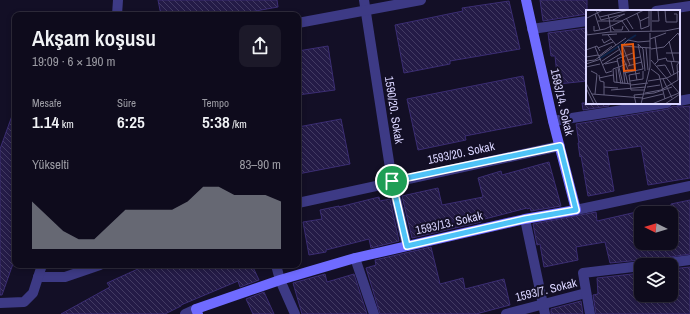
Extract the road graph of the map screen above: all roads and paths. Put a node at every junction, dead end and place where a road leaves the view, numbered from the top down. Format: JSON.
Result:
{"nodes":[{"id":1,"x":118,"y":0,"type":"edge"},
{"id":2,"x":364,"y":0,"type":"edge"},
{"id":3,"x":420,"y":0,"type":"edge"},
{"id":4,"x":526,"y":0,"type":"edge"},
{"id":5,"x":623,"y":0,"type":"edge"},
{"id":6,"x":690,"y":6,"type":"edge"},
{"id":7,"x":624,"y":10,"type":"edge"},
{"id":8,"x":663,"y":10,"type":"edge"},
{"id":9,"x":365,"y":11,"type":"junction"},
{"id":10,"x":117,"y":12,"type":"edge"},
{"id":11,"x":586,"y":21,"type":"edge"},
{"id":12,"x":301,"y":23,"type":"edge"},
{"id":13,"x":532,"y":29,"type":"junction"},
{"id":14,"x":690,"y":99,"type":"edge"},
{"id":15,"x":680,"y":101,"type":"edge"},
{"id":16,"x":661,"y":104,"type":"edge"},
{"id":17,"x":553,"y":121,"type":"junction"},
{"id":18,"x":560,"y":146,"type":"junction"},
{"id":19,"x":392,"y":181,"type":"junction"},
{"id":20,"x":690,"y":186,"type":"edge"},
{"id":21,"x":301,"y":201,"type":"edge"},
{"id":22,"x":576,"y":210,"type":"junction"},
{"id":23,"x":525,"y":219,"type":"junction"},
{"id":24,"x":407,"y":246,"type":"junction"},
{"id":25,"x":355,"y":258,"type":"junction"},
{"id":26,"x":690,"y":260,"type":"edge"},
{"id":27,"x":678,"y":262,"type":"edge"},
{"id":28,"x":634,"y":267,"type":"edge"},
{"id":29,"x":41,"y":268,"type":"edge"},
{"id":30,"x":91,"y":268,"type":"edge"},
{"id":31,"x":277,"y":268,"type":"edge"},
{"id":32,"x":38,"y":277,"type":"junction"},
{"id":33,"x":280,"y":280,"type":"junction"},
{"id":34,"x":586,"y":294,"type":"junction"},
{"id":35,"x":0,"y":303,"type":"edge"},
{"id":36,"x":544,"y":309,"type":"edge"},
{"id":37,"x":197,"y":311,"type":"edge"},
{"id":38,"x":184,"y":314,"type":"edge"},
{"id":39,"x":295,"y":314,"type":"edge"},
{"id":40,"x":374,"y":314,"type":"edge"},
{"id":41,"x":506,"y":314,"type":"edge"},
{"id":42,"x":590,"y":314,"type":"edge"}],
"edges":[{"from":1,"to":10,"type":"street"},
{"from":2,"to":9,"type":"street","name":"1590/20. Sokak"},
{"from":3,"to":9,"type":"street"},
{"from":4,"to":13,"type":"street","name":"1593/14. Sokak"},
{"from":5,"to":7,"type":"street"},
{"from":6,"to":8,"type":"street"},
{"from":9,"to":12,"type":"street"},
{"from":9,"to":19,"type":"street","name":"1590/20. Sokak"},
{"from":11,"to":13,"type":"street"},
{"from":13,"to":17,"type":"street","name":"1593/14. Sokak"},
{"from":14,"to":15,"type":"street"},
{"from":16,"to":17,"type":"street"},
{"from":17,"to":18,"type":"street","name":"1593/14. Sokak"},
{"from":18,"to":19,"type":"street","name":"1593/20. Sokak"},
{"from":18,"to":22,"type":"street","name":"1593/14. Sokak"},
{"from":19,"to":21,"type":"street","name":"1593/20. Sokak"},
{"from":19,"to":24,"type":"street","name":"1590/20. Sokak"},
{"from":20,"to":22,"type":"street","name":"1593/13. Sokak"},
{"from":22,"to":23,"type":"street","name":"1593/13. Sokak"},
{"from":23,"to":24,"type":"street","name":"1593/13. Sokak"},
{"from":23,"to":36,"type":"street"},
{"from":24,"to":25,"type":"street","name":"1593/13. Sokak"},
{"from":25,"to":33,"type":"street","name":"1593/13. Sokak"},
{"from":25,"to":40,"type":"street"},
{"from":26,"to":27,"type":"street"},
{"from":28,"to":34,"type":"street","name":"1593/7. Sokak"},
{"from":29,"to":32,"type":"street"},
{"from":30,"to":32,"type":"street"},
{"from":31,"to":33,"type":"street"},
{"from":32,"to":35,"type":"street"},
{"from":33,"to":37,"type":"street","name":"1593/13. Sokak"},
{"from":33,"to":39,"type":"street"},
{"from":34,"to":36,"type":"street","name":"1593/7. Sokak"},
{"from":34,"to":42,"type":"street"},
{"from":36,"to":41,"type":"street","name":"1593/7. Sokak"},
{"from":37,"to":38,"type":"street"}]}
